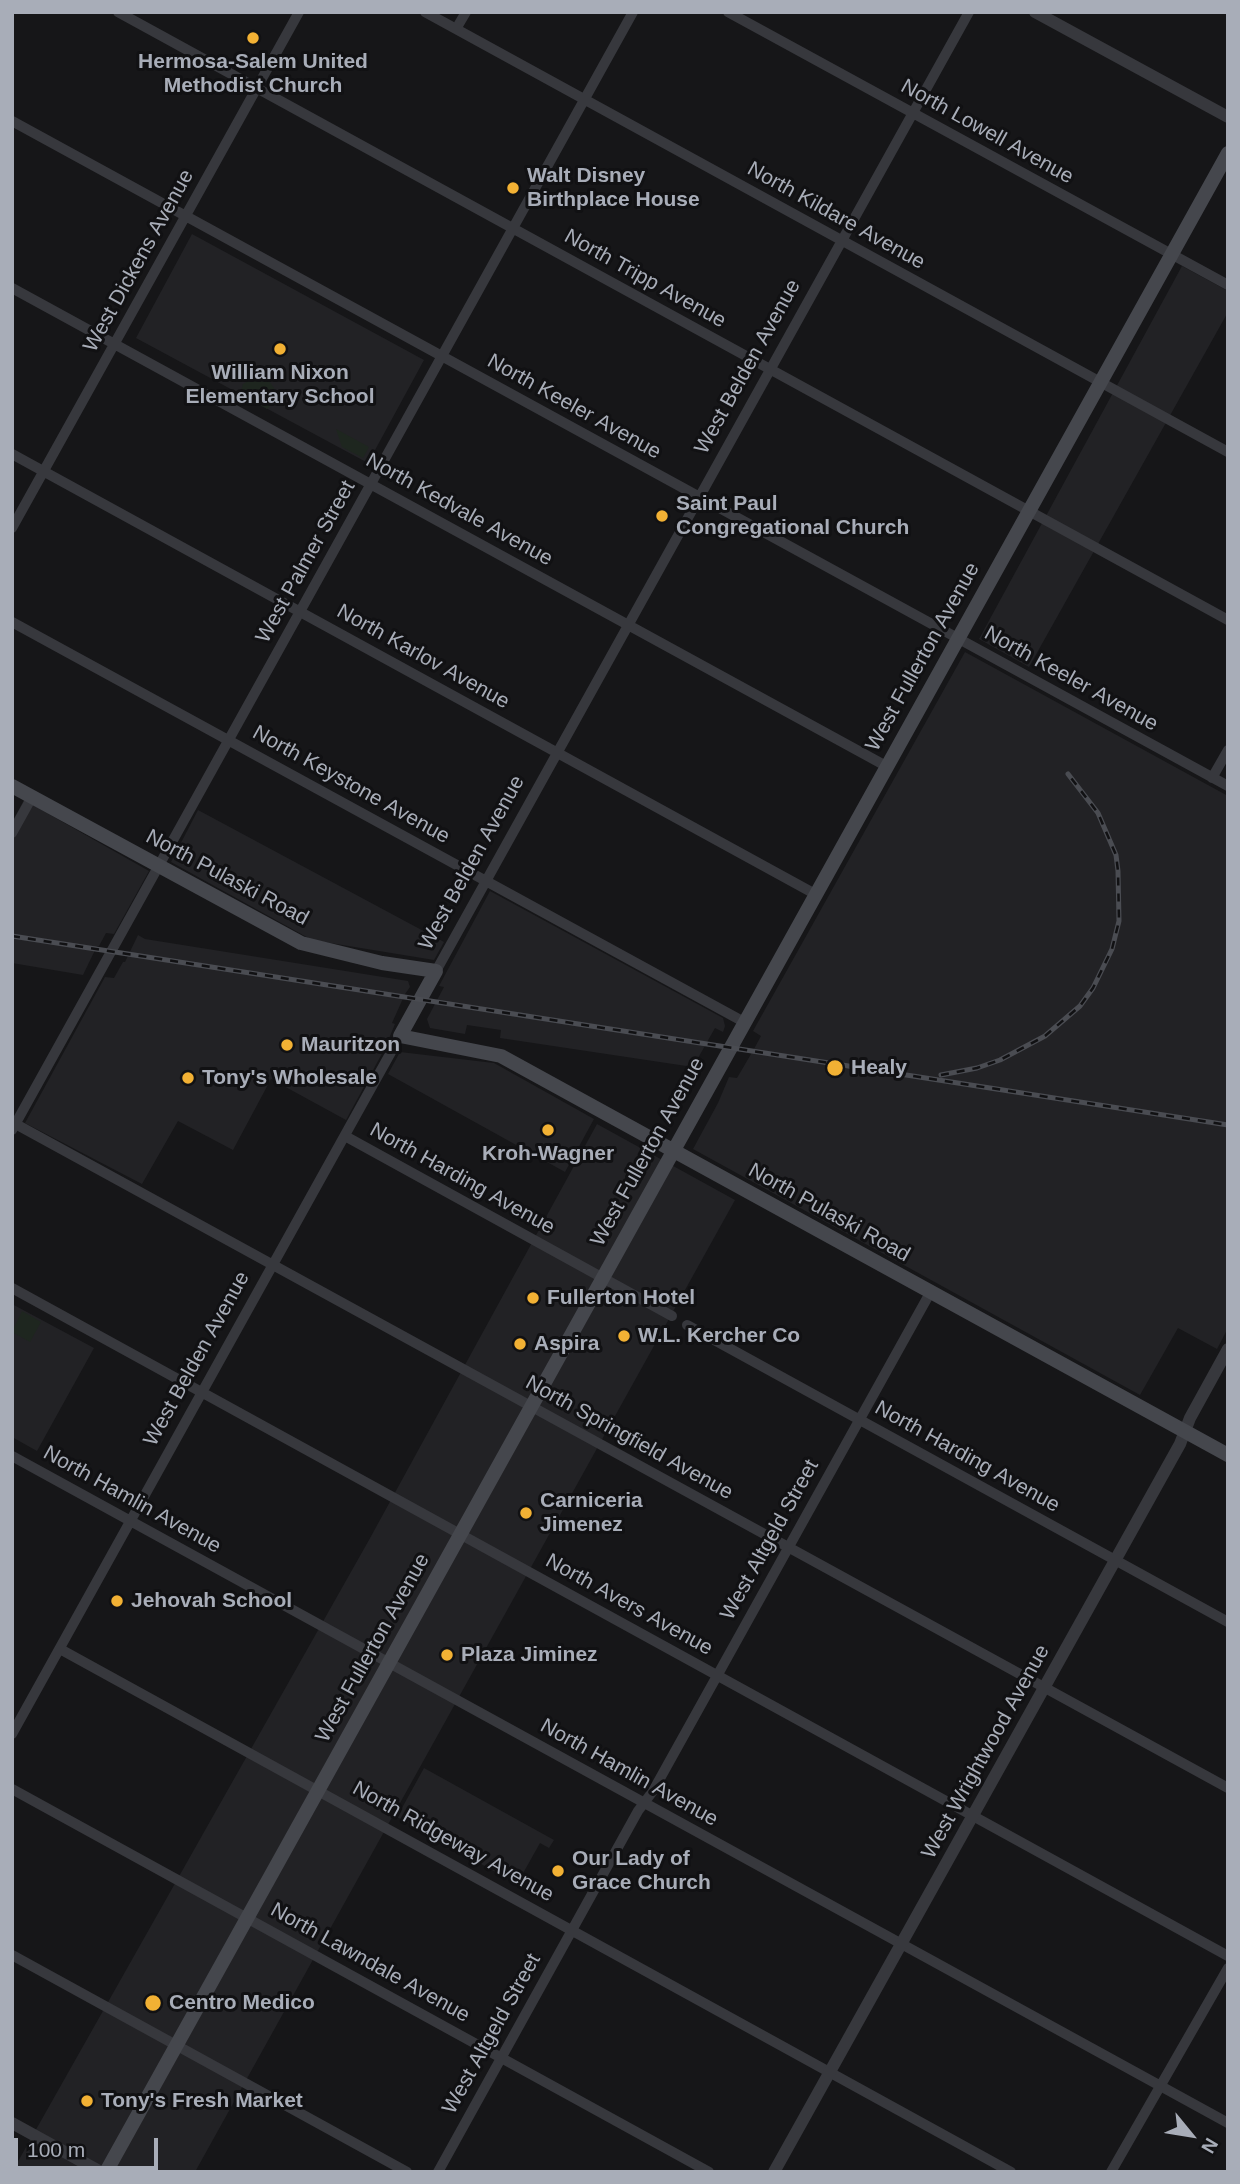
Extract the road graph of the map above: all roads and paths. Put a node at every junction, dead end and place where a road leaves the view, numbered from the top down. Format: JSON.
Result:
{"nodes":[{"id":1,"x":118,"y":12,"type":"edge"},
{"id":2,"x":299,"y":12,"type":"edge"},
{"id":3,"x":425,"y":12,"type":"edge"},
{"id":4,"x":466,"y":12,"type":"edge"},
{"id":5,"x":633,"y":12,"type":"edge"},
{"id":6,"x":727,"y":12,"type":"edge"},
{"id":7,"x":970,"y":12,"type":"edge"},
{"id":8,"x":1035,"y":12,"type":"edge"},
{"id":9,"x":456,"y":29,"type":"junction"},
{"id":10,"x":257,"y":88,"type":"junction"},
{"id":11,"x":584,"y":100,"type":"junction"},
{"id":12,"x":913,"y":113,"type":"junction"},
{"id":13,"x":1228,"y":117,"type":"edge"},
{"id":14,"x":12,"y":121,"type":"edge"},
{"id":15,"x":1228,"y":153,"type":"edge"},
{"id":16,"x":186,"y":216,"type":"junction"},
{"id":17,"x":513,"y":229,"type":"junction"},
{"id":18,"x":842,"y":241,"type":"junction"},
{"id":19,"x":1171,"y":254,"type":"junction"},
{"id":20,"x":1228,"y":285,"type":"edge"},
{"id":21,"x":12,"y":288,"type":"edge"},
{"id":22,"x":115,"y":344,"type":"junction"},
{"id":23,"x":442,"y":356,"type":"junction"},
{"id":24,"x":771,"y":370,"type":"junction"},
{"id":25,"x":1100,"y":383,"type":"junction"},
{"id":26,"x":1228,"y":452,"type":"edge"},
{"id":27,"x":12,"y":454,"type":"edge"},
{"id":28,"x":44,"y":471,"type":"junction"},
{"id":29,"x":371,"y":484,"type":"junction"},
{"id":30,"x":700,"y":497,"type":"junction"},
{"id":31,"x":1029,"y":511,"type":"junction"},
{"id":32,"x":12,"y":528,"type":"edge"},
{"id":33,"x":300,"y":611,"type":"junction"},
{"id":34,"x":1228,"y":620,"type":"edge"},
{"id":35,"x":12,"y":622,"type":"edge"},
{"id":36,"x":629,"y":625,"type":"junction"},
{"id":37,"x":958,"y":638,"type":"junction"},
{"id":38,"x":229,"y":740,"type":"junction"},
{"id":39,"x":1228,"y":750,"type":"edge"},
{"id":40,"x":558,"y":752,"type":"junction"},
{"id":41,"x":886,"y":766,"type":"junction"},
{"id":42,"x":1212,"y":778,"type":"junction"},
{"id":43,"x":12,"y":786,"type":"edge"},
{"id":44,"x":1228,"y":786,"type":"edge"},
{"id":45,"x":32,"y":797,"type":"junction"},
{"id":46,"x":12,"y":833,"type":"edge"},
{"id":47,"x":159,"y":866,"type":"junction"},
{"id":48,"x":486,"y":881,"type":"junction"},
{"id":49,"x":816,"y":894,"type":"junction"},
{"id":50,"x":436,"y":971,"type":"junction"},
{"id":51,"x":744,"y":1022,"type":"junction"},
{"id":52,"x":400,"y":1036,"type":"junction"},
{"id":53,"x":13,"y":1125,"type":"edge"},
{"id":54,"x":345,"y":1136,"type":"junction"},
{"id":55,"x":672,"y":1151,"type":"junction"},
{"id":56,"x":273,"y":1265,"type":"junction"},
{"id":57,"x":601,"y":1278,"type":"junction"},
{"id":58,"x":12,"y":1289,"type":"edge"},
{"id":59,"x":930,"y":1293,"type":"junction"},
{"id":60,"x":672,"y":1316,"type":"dead end"},
{"id":61,"x":687,"y":1325,"type":"dead end"},
{"id":62,"x":1228,"y":1349,"type":"edge"},
{"id":63,"x":202,"y":1393,"type":"junction"},
{"id":64,"x":530,"y":1406,"type":"junction"},
{"id":65,"x":859,"y":1420,"type":"junction"},
{"id":66,"x":1184,"y":1432,"type":"junction"},
{"id":67,"x":1228,"y":1455,"type":"edge"},
{"id":68,"x":12,"y":1456,"type":"edge"},
{"id":69,"x":131,"y":1521,"type":"junction"},
{"id":70,"x":460,"y":1534,"type":"junction"},
{"id":71,"x":789,"y":1547,"type":"junction"},
{"id":72,"x":1115,"y":1560,"type":"junction"},
{"id":73,"x":1228,"y":1622,"type":"edge"},
{"id":74,"x":60,"y":1649,"type":"junction"},
{"id":75,"x":388,"y":1662,"type":"junction"},
{"id":76,"x":717,"y":1675,"type":"junction"},
{"id":77,"x":1044,"y":1687,"type":"junction"},
{"id":78,"x":12,"y":1734,"type":"edge"},
{"id":79,"x":1228,"y":1788,"type":"edge"},
{"id":80,"x":12,"y":1789,"type":"edge"},
{"id":81,"x":317,"y":1790,"type":"junction"},
{"id":82,"x":644,"y":1803,"type":"junction"},
{"id":83,"x":973,"y":1816,"type":"junction"},
{"id":84,"x":247,"y":1917,"type":"junction"},
{"id":85,"x":572,"y":1930,"type":"junction"},
{"id":86,"x":901,"y":1944,"type":"junction"},
{"id":87,"x":12,"y":1955,"type":"edge"},
{"id":88,"x":1228,"y":1956,"type":"edge"},
{"id":89,"x":1228,"y":1968,"type":"edge"},
{"id":90,"x":176,"y":2045,"type":"junction"},
{"id":91,"x":501,"y":2057,"type":"junction"},
{"id":92,"x":830,"y":2072,"type":"junction"},
{"id":93,"x":1160,"y":2086,"type":"junction"},
{"id":94,"x":12,"y":2123,"type":"edge"},
{"id":95,"x":1228,"y":2123,"type":"edge"},
{"id":96,"x":103,"y":2172,"type":"edge"},
{"id":97,"x":407,"y":2172,"type":"edge"},
{"id":98,"x":438,"y":2172,"type":"edge"},
{"id":99,"x":709,"y":2172,"type":"edge"},
{"id":100,"x":774,"y":2172,"type":"edge"},
{"id":101,"x":1011,"y":2172,"type":"edge"},
{"id":102,"x":1111,"y":2172,"type":"edge"}],
"edges":[{"from":1,"to":10,"type":"street","name":"North Tripp Avenue"},
{"from":2,"to":10,"type":"street","name":"West Dickens Avenue"},
{"from":3,"to":9,"type":"street","name":"North Kildare Avenue"},
{"from":4,"to":9,"type":"street"},
{"from":5,"to":11,"type":"street","name":"West Palmer Street"},
{"from":6,"to":12,"type":"street","name":"North Lowell Avenue"},
{"from":7,"to":12,"type":"street","name":"West Belden Avenue"},
{"from":8,"to":13,"type":"street"},
{"from":9,"to":11,"type":"street","name":"North Kildare Avenue"},
{"from":10,"to":16,"type":"street","name":"West Dickens Avenue"},
{"from":10,"to":17,"type":"street","name":"North Tripp Avenue"},
{"from":11,"to":17,"type":"street","name":"West Palmer Street"},
{"from":11,"to":18,"type":"street","name":"North Kildare Avenue"},
{"from":12,"to":18,"type":"street","name":"West Belden Avenue"},
{"from":12,"to":19,"type":"street","name":"North Lowell Avenue"},
{"from":14,"to":16,"type":"street","name":"North Keeler Avenue"},
{"from":15,"to":19,"type":"main road","name":"West Fullerton Avenue"},
{"from":16,"to":22,"type":"street","name":"West Dickens Avenue"},
{"from":16,"to":23,"type":"street","name":"North Keeler Avenue"},
{"from":17,"to":23,"type":"street","name":"West Palmer Street"},
{"from":17,"to":24,"type":"street","name":"North Tripp Avenue"},
{"from":18,"to":24,"type":"street","name":"West Belden Avenue"},
{"from":18,"to":25,"type":"street","name":"North Kildare Avenue"},
{"from":19,"to":20,"type":"street","name":"North Lowell Avenue"},
{"from":19,"to":25,"type":"main road","name":"West Fullerton Avenue"},
{"from":21,"to":22,"type":"street","name":"North Kedvale Avenue"},
{"from":22,"to":28,"type":"street","name":"West Dickens Avenue"},
{"from":22,"to":29,"type":"street","name":"North Kedvale Avenue"},
{"from":23,"to":29,"type":"street","name":"West Palmer Street"},
{"from":23,"to":30,"type":"street","name":"North Keeler Avenue"},
{"from":24,"to":30,"type":"street","name":"West Belden Avenue"},
{"from":24,"to":31,"type":"street","name":"North Tripp Avenue"},
{"from":25,"to":26,"type":"street","name":"North Kildare Avenue"},
{"from":25,"to":31,"type":"main road","name":"West Fullerton Avenue"},
{"from":27,"to":28,"type":"street","name":"North Karlov Avenue"},
{"from":28,"to":32,"type":"street","name":"West Dickens Avenue"},
{"from":28,"to":33,"type":"street","name":"North Karlov Avenue"},
{"from":29,"to":33,"type":"street","name":"West Palmer Street"},
{"from":29,"to":36,"type":"street","name":"North Kedvale Avenue"},
{"from":30,"to":36,"type":"street","name":"West Belden Avenue"},
{"from":30,"to":37,"type":"street","name":"North Keeler Avenue"},
{"from":31,"to":34,"type":"street","name":"North Tripp Avenue"},
{"from":31,"to":37,"type":"main road","name":"West Fullerton Avenue"},
{"from":33,"to":38,"type":"street","name":"West Palmer Street"},
{"from":33,"to":40,"type":"street","name":"North Karlov Avenue"},
{"from":35,"to":38,"type":"street","name":"North Keystone Avenue"},
{"from":36,"to":40,"type":"street","name":"West Belden Avenue"},
{"from":36,"to":41,"type":"street","name":"North Kedvale Avenue"},
{"from":37,"to":41,"type":"main road","name":"West Fullerton Avenue"},
{"from":37,"to":42,"type":"street","name":"North Keeler Avenue"},
{"from":38,"to":47,"type":"street","name":"West Palmer Street"},
{"from":38,"to":48,"type":"street","name":"North Keystone Avenue"},
{"from":39,"to":42,"type":"street"},
{"from":40,"to":48,"type":"street","name":"West Belden Avenue"},
{"from":40,"to":49,"type":"street","name":"North Karlov Avenue"},
{"from":41,"to":49,"type":"main road","name":"West Fullerton Avenue"},
{"from":42,"to":44,"type":"street","name":"North Keeler Avenue"},
{"from":43,"to":45,"type":"main road","name":"North Pulaski Road"},
{"from":45,"to":46,"type":"street"},
{"from":45,"to":47,"type":"main road","name":"North Pulaski Road"},
{"from":47,"to":50,"type":"main road","name":"North Pulaski Road"},
{"from":47,"to":53,"type":"street","name":"West Palmer Street"},
{"from":48,"to":50,"type":"street","name":"West Belden Avenue"},
{"from":48,"to":51,"type":"street","name":"North Keystone Avenue"},
{"from":49,"to":51,"type":"main road","name":"West Fullerton Avenue"},
{"from":50,"to":52,"type":"main road","name":"West Belden Avenue"},
{"from":51,"to":55,"type":"main road","name":"West Fullerton Avenue"},
{"from":52,"to":54,"type":"street","name":"West Belden Avenue"},
{"from":52,"to":55,"type":"main road","name":"North Pulaski Road"},
{"from":53,"to":56,"type":"street","name":"North Springfield Avenue"},
{"from":54,"to":56,"type":"street","name":"West Belden Avenue"},
{"from":54,"to":57,"type":"street","name":"North Harding Avenue"},
{"from":55,"to":57,"type":"main road","name":"West Fullerton Avenue"},
{"from":55,"to":59,"type":"main road","name":"North Pulaski Road"},
{"from":56,"to":63,"type":"street","name":"West Belden Avenue"},
{"from":56,"to":64,"type":"street","name":"North Springfield Avenue"},
{"from":57,"to":60,"type":"street","name":"North Harding Avenue"},
{"from":57,"to":64,"type":"main road","name":"West Fullerton Avenue"},
{"from":58,"to":63,"type":"street","name":"North Avers Avenue"},
{"from":59,"to":65,"type":"street","name":"West Altgeld Street"},
{"from":59,"to":66,"type":"main road","name":"North Pulaski Road"},
{"from":61,"to":65,"type":"street","name":"North Harding Avenue"},
{"from":62,"to":66,"type":"street","name":"West Wrightwood Avenue"},
{"from":63,"to":69,"type":"street","name":"West Belden Avenue"},
{"from":63,"to":70,"type":"street","name":"North Avers Avenue"},
{"from":64,"to":70,"type":"main road","name":"West Fullerton Avenue"},
{"from":64,"to":71,"type":"street","name":"North Springfield Avenue"},
{"from":65,"to":71,"type":"street","name":"West Altgeld Street"},
{"from":65,"to":72,"type":"street","name":"North Harding Avenue"},
{"from":66,"to":67,"type":"main road","name":"North Pulaski Road"},
{"from":66,"to":72,"type":"street","name":"West Wrightwood Avenue"},
{"from":68,"to":69,"type":"street","name":"North Hamlin Avenue"},
{"from":69,"to":74,"type":"street","name":"West Belden Avenue"},
{"from":69,"to":75,"type":"street","name":"North Hamlin Avenue"},
{"from":70,"to":75,"type":"main road","name":"West Fullerton Avenue"},
{"from":70,"to":76,"type":"street","name":"North Avers Avenue"},
{"from":71,"to":76,"type":"street","name":"West Altgeld Street"},
{"from":71,"to":77,"type":"street","name":"North Springfield Avenue"},
{"from":72,"to":73,"type":"street","name":"North Harding Avenue"},
{"from":72,"to":77,"type":"street","name":"West Wrightwood Avenue"},
{"from":74,"to":78,"type":"street","name":"West Belden Avenue"},
{"from":74,"to":81,"type":"street","name":"North Ridgeway Avenue"},
{"from":75,"to":81,"type":"main road","name":"West Fullerton Avenue"},
{"from":75,"to":82,"type":"street","name":"North Hamlin Avenue"},
{"from":76,"to":82,"type":"street","name":"West Altgeld Street"},
{"from":76,"to":83,"type":"street","name":"North Avers Avenue"},
{"from":77,"to":79,"type":"street","name":"North Springfield Avenue"},
{"from":77,"to":83,"type":"street","name":"West Wrightwood Avenue"},
{"from":80,"to":84,"type":"street","name":"North Lawndale Avenue"},
{"from":81,"to":84,"type":"main road","name":"West Fullerton Avenue"},
{"from":81,"to":85,"type":"street","name":"North Ridgeway Avenue"},
{"from":82,"to":85,"type":"street","name":"West Altgeld Street"},
{"from":82,"to":86,"type":"street","name":"North Hamlin Avenue"},
{"from":83,"to":86,"type":"street","name":"West Wrightwood Avenue"},
{"from":83,"to":88,"type":"street","name":"North Avers Avenue"},
{"from":84,"to":90,"type":"main road","name":"West Fullerton Avenue"},
{"from":84,"to":91,"type":"street","name":"North Lawndale Avenue"},
{"from":85,"to":91,"type":"street","name":"West Altgeld Street"},
{"from":85,"to":92,"type":"street","name":"North Ridgeway Avenue"},
{"from":86,"to":92,"type":"street","name":"West Wrightwood Avenue"},
{"from":86,"to":93,"type":"street","name":"North Hamlin Avenue"},
{"from":87,"to":90,"type":"street"},
{"from":89,"to":93,"type":"street"},
{"from":90,"to":96,"type":"main road","name":"West Fullerton Avenue"},
{"from":90,"to":97,"type":"street"},
{"from":91,"to":98,"type":"street","name":"West Altgeld Street"},
{"from":91,"to":99,"type":"street","name":"North Lawndale Avenue"},
{"from":92,"to":100,"type":"street","name":"West Wrightwood Avenue"},
{"from":92,"to":101,"type":"street","name":"North Ridgeway Avenue"},
{"from":93,"to":95,"type":"street","name":"North Hamlin Avenue"},
{"from":93,"to":102,"type":"street"},
{"from":94,"to":96,"type":"street"}]}
